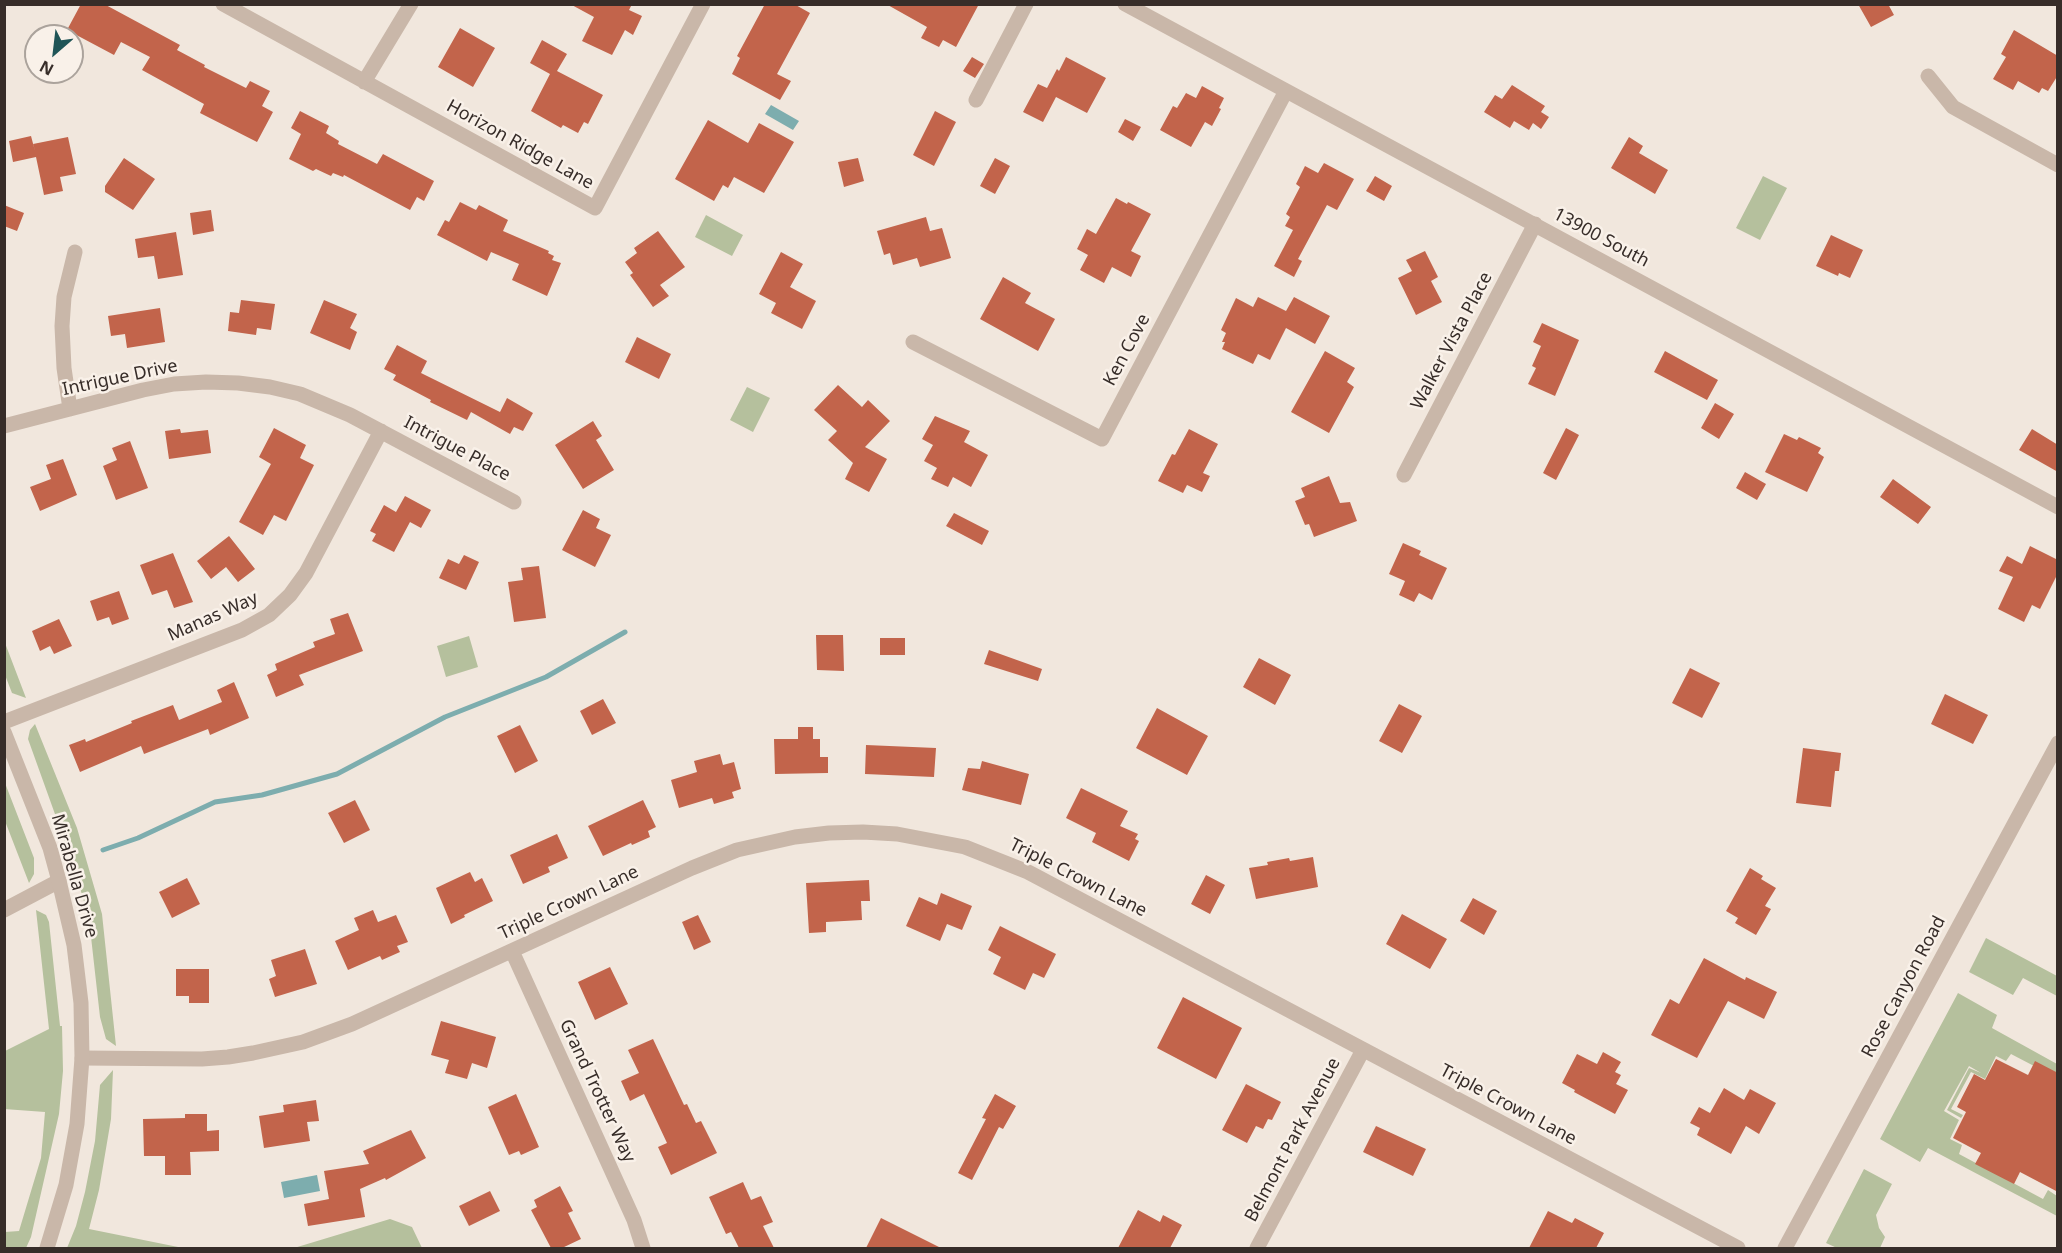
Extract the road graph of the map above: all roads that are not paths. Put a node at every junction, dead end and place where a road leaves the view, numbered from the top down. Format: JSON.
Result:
{"nodes":[{"id":1,"x":223,"y":4,"type":"edge"},
{"id":2,"x":411,"y":4,"type":"edge"},
{"id":3,"x":703,"y":4,"type":"edge"},
{"id":4,"x":1026,"y":4,"type":"edge"},
{"id":5,"x":1125,"y":4,"type":"edge"},
{"id":6,"x":1928,"y":76,"type":"dead end"},
{"id":7,"x":364,"y":82,"type":"junction"},
{"id":8,"x":1286,"y":91,"type":"junction"},
{"id":9,"x":976,"y":100,"type":"dead end"},
{"id":10,"x":2058,"y":165,"type":"edge"},
{"id":11,"x":1535,"y":225,"type":"junction"},
{"id":12,"x":75,"y":252,"type":"dead end"},
{"id":13,"x":913,"y":342,"type":"dead end"},
{"id":14,"x":70,"y":409,"type":"junction"},
{"id":15,"x":4,"y":426,"type":"edge"},
{"id":16,"x":381,"y":431,"type":"junction"},
{"id":17,"x":1404,"y":475,"type":"dead end"},
{"id":18,"x":514,"y":502,"type":"dead end"},
{"id":19,"x":2058,"y":507,"type":"edge"},
{"id":20,"x":4,"y":722,"type":"edge"},
{"id":21,"x":4,"y":732,"type":"edge"},
{"id":22,"x":2058,"y":743,"type":"edge"},
{"id":23,"x":59,"y":882,"type":"junction"},
{"id":24,"x":4,"y":910,"type":"edge"},
{"id":25,"x":512,"y":951,"type":"junction"},
{"id":26,"x":1363,"y":1050,"type":"junction"},
{"id":27,"x":82,"y":1058,"type":"junction"},
{"id":28,"x":47,"y":1248,"type":"edge"},
{"id":29,"x":643,"y":1248,"type":"edge"},
{"id":30,"x":1257,"y":1248,"type":"edge"},
{"id":31,"x":1738,"y":1248,"type":"edge"},
{"id":32,"x":1785,"y":1248,"type":"edge"}],
"edges":[{"from":1,"to":7,"type":"street","name":"Horizon Ridge Lane"},
{"from":2,"to":7,"type":"street"},
{"from":3,"to":7,"type":"street","name":"Horizon Ridge Lane"},
{"from":4,"to":9,"type":"street"},
{"from":5,"to":8,"type":"street","name":"13900 South"},
{"from":6,"to":10,"type":"street"},
{"from":8,"to":11,"type":"street","name":"13900 South"},
{"from":8,"to":13,"type":"street","name":"Ken Cove"},
{"from":11,"to":17,"type":"street","name":"Walker Vista Place"},
{"from":11,"to":19,"type":"street","name":"13900 South"},
{"from":12,"to":14,"type":"street"},
{"from":14,"to":15,"type":"street","name":"Intrigue Drive"},
{"from":14,"to":16,"type":"street","name":"Intrigue Drive"},
{"from":16,"to":18,"type":"street","name":"Intrigue Place"},
{"from":16,"to":20,"type":"street","name":"Manas Way"},
{"from":21,"to":23,"type":"street","name":"Mirabella Drive"},
{"from":22,"to":32,"type":"street","name":"Rose Canyon Road"},
{"from":23,"to":24,"type":"street"},
{"from":23,"to":27,"type":"street","name":"Mirabella Drive"},
{"from":25,"to":26,"type":"street","name":"Triple Crown Lane"},
{"from":25,"to":27,"type":"street","name":"Triple Crown Lane"},
{"from":25,"to":29,"type":"street","name":"Grand Trotter Way"},
{"from":26,"to":30,"type":"street","name":"Belmont Park Avenue"},
{"from":26,"to":31,"type":"street","name":"Triple Crown Lane"},
{"from":27,"to":28,"type":"street","name":"Mirabella Drive"}]}
